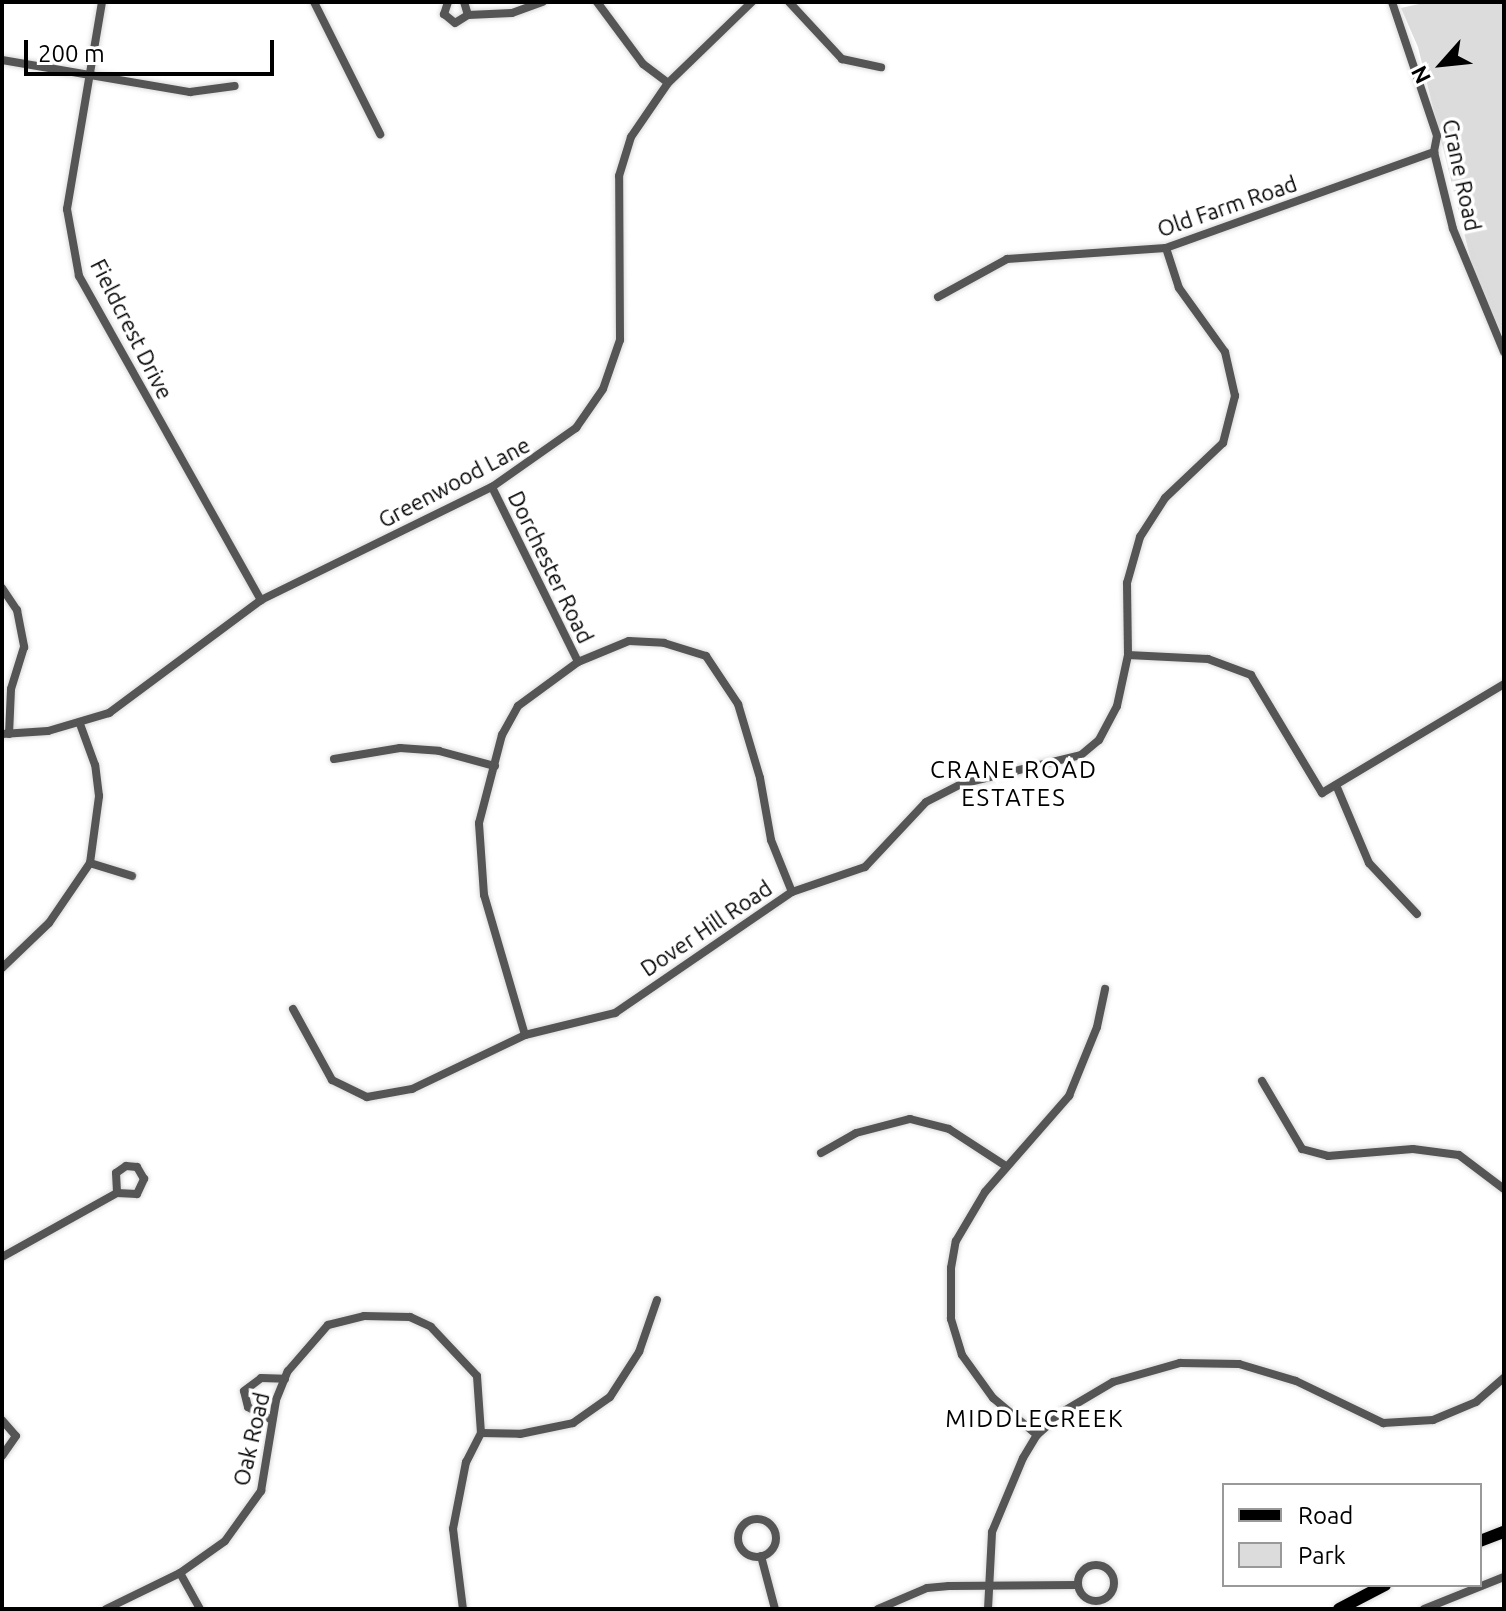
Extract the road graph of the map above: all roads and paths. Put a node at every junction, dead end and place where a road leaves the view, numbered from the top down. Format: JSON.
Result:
{"nodes":[{"id":1,"x":102,"y":2,"type":"edge"},
{"id":2,"x":314,"y":2,"type":"edge"},
{"id":3,"x":448,"y":2,"type":"edge"},
{"id":4,"x":464,"y":2,"type":"edge"},
{"id":5,"x":543,"y":2,"type":"edge"},
{"id":6,"x":597,"y":2,"type":"edge"},
{"id":7,"x":752,"y":2,"type":"edge"},
{"id":8,"x":789,"y":2,"type":"edge"},
{"id":9,"x":1392,"y":2,"type":"edge"},
{"id":10,"x":468,"y":15,"type":"junction"},
{"id":11,"x":2,"y":60,"type":"edge"},
{"id":12,"x":881,"y":67,"type":"dead end"},
{"id":13,"x":92,"y":74,"type":"junction"},
{"id":14,"x":668,"y":83,"type":"junction"},
{"id":15,"x":235,"y":86,"type":"dead end"},
{"id":16,"x":380,"y":134,"type":"dead end"},
{"id":17,"x":1434,"y":152,"type":"junction"},
{"id":18,"x":1166,"y":248,"type":"junction"},
{"id":19,"x":938,"y":297,"type":"dead end"},
{"id":20,"x":1504,"y":352,"type":"edge"},
{"id":21,"x":492,"y":487,"type":"junction"},
{"id":22,"x":2,"y":588,"type":"edge"},
{"id":23,"x":261,"y":600,"type":"junction"},
{"id":24,"x":1128,"y":655,"type":"junction"},
{"id":25,"x":578,"y":662,"type":"junction"},
{"id":26,"x":1504,"y":684,"type":"edge"},
{"id":27,"x":80,"y":724,"type":"junction"},
{"id":28,"x":6,"y":734,"type":"edge"},
{"id":29,"x":334,"y":759,"type":"dead end"},
{"id":30,"x":495,"y":766,"type":"junction"},
{"id":31,"x":1336,"y":785,"type":"junction"},
{"id":32,"x":90,"y":863,"type":"junction"},
{"id":33,"x":132,"y":876,"type":"dead end"},
{"id":34,"x":792,"y":892,"type":"junction"},
{"id":35,"x":1417,"y":914,"type":"dead end"},
{"id":36,"x":2,"y":968,"type":"edge"},
{"id":37,"x":1105,"y":989,"type":"dead end"},
{"id":38,"x":293,"y":1009,"type":"dead end"},
{"id":39,"x":525,"y":1035,"type":"junction"},
{"id":40,"x":1262,"y":1081,"type":"dead end"},
{"id":41,"x":821,"y":1153,"type":"dead end"},
{"id":42,"x":1006,"y":1166,"type":"junction"},
{"id":43,"x":1504,"y":1189,"type":"edge"},
{"id":44,"x":117,"y":1193,"type":"dead end"},
{"id":45,"x":2,"y":1257,"type":"edge"},
{"id":46,"x":657,"y":1300,"type":"dead end"},
{"id":47,"x":1504,"y":1378,"type":"edge"},
{"id":48,"x":285,"y":1379,"type":"junction"},
{"id":49,"x":2,"y":1420,"type":"edge"},
{"id":50,"x":272,"y":1420,"type":"junction"},
{"id":51,"x":481,"y":1433,"type":"junction"},
{"id":52,"x":1037,"y":1435,"type":"junction"},
{"id":53,"x":2,"y":1456,"type":"edge"},
{"id":54,"x":1504,"y":1532,"type":"edge"},
{"id":55,"x":1482,"y":1540,"type":"edge"},
{"id":56,"x":761,"y":1556,"type":"junction"},
{"id":57,"x":180,"y":1573,"type":"junction"},
{"id":58,"x":1504,"y":1577,"type":"edge"},
{"id":59,"x":985,"y":1583,"type":"junction"},
{"id":60,"x":1077,"y":1585,"type":"junction"},
{"id":61,"x":1482,"y":1586,"type":"edge"},
{"id":62,"x":1382,"y":1587,"type":"edge"},
{"id":63,"x":1479,"y":1587,"type":"edge"},
{"id":64,"x":1355,"y":1605,"type":"edge"},
{"id":65,"x":106,"y":1609,"type":"edge"},
{"id":66,"x":200,"y":1609,"type":"edge"},
{"id":67,"x":463,"y":1609,"type":"edge"},
{"id":68,"x":775,"y":1609,"type":"edge"},
{"id":69,"x":878,"y":1609,"type":"edge"},
{"id":70,"x":988,"y":1609,"type":"edge"},
{"id":71,"x":1339,"y":1609,"type":"edge"},
{"id":72,"x":1424,"y":1609,"type":"edge"}],
"edges":[{"from":1,"to":13,"type":"street","name":"Fieldcrest Drive"},
{"from":2,"to":16,"type":"street"},
{"from":3,"to":10,"type":"street"},
{"from":4,"to":10,"type":"street"},
{"from":5,"to":10,"type":"street"},
{"from":6,"to":14,"type":"street"},
{"from":7,"to":14,"type":"street","name":"Greenwood Lane"},
{"from":8,"to":12,"type":"street"},
{"from":9,"to":17,"type":"street","name":"Crane Road"},
{"from":11,"to":13,"type":"street"},
{"from":13,"to":15,"type":"street"},
{"from":13,"to":23,"type":"street","name":"Fieldcrest Drive"},
{"from":14,"to":21,"type":"street","name":"Greenwood Lane"},
{"from":17,"to":18,"type":"street","name":"Old Farm Road"},
{"from":17,"to":20,"type":"street","name":"Crane Road"},
{"from":18,"to":19,"type":"street","name":"Old Farm Road"},
{"from":18,"to":24,"type":"street","name":"Dover Hill Road"},
{"from":21,"to":23,"type":"street","name":"Greenwood Lane"},
{"from":21,"to":25,"type":"street","name":"Dorchester Road"},
{"from":22,"to":28,"type":"street"},
{"from":23,"to":27,"type":"street","name":"Greenwood Lane"},
{"from":24,"to":31,"type":"street"},
{"from":24,"to":34,"type":"street","name":"Dover Hill Road"},
{"from":25,"to":30,"type":"street"},
{"from":25,"to":34,"type":"street"},
{"from":26,"to":31,"type":"street"},
{"from":27,"to":28,"type":"street","name":"Greenwood Lane"},
{"from":27,"to":32,"type":"street"},
{"from":29,"to":30,"type":"street"},
{"from":30,"to":39,"type":"street"},
{"from":31,"to":35,"type":"street"},
{"from":32,"to":33,"type":"street"},
{"from":32,"to":36,"type":"street"},
{"from":34,"to":39,"type":"street","name":"Dover Hill Road"},
{"from":37,"to":42,"type":"street"},
{"from":38,"to":39,"type":"street","name":"Dover Hill Road"},
{"from":40,"to":43,"type":"street"},
{"from":41,"to":42,"type":"street"},
{"from":42,"to":52,"type":"street"},
{"from":44,"to":45,"type":"street"},
{"from":46,"to":51,"type":"street"},
{"from":47,"to":52,"type":"street"},
{"from":48,"to":50,"type":"street","name":"Oak Road"},
{"from":48,"to":50,"type":"street"},
{"from":48,"to":51,"type":"street","name":"Oak Road"},
{"from":49,"to":53,"type":"street"},
{"from":50,"to":57,"type":"street","name":"Oak Road"},
{"from":51,"to":67,"type":"street","name":"Oak Road"},
{"from":52,"to":59,"type":"street"},
{"from":54,"to":55,"type":"main road"},
{"from":56,"to":56,"type":"street"},
{"from":56,"to":68,"type":"street"},
{"from":57,"to":65,"type":"street","name":"Oak Road"},
{"from":57,"to":66,"type":"street"},
{"from":58,"to":61,"type":"street"},
{"from":59,"to":60,"type":"street"},
{"from":59,"to":69,"type":"street"},
{"from":59,"to":70,"type":"street"},
{"from":60,"to":60,"type":"street"},
{"from":62,"to":64,"type":"main road"},
{"from":63,"to":72,"type":"street"},
{"from":64,"to":71,"type":"main road"}]}
